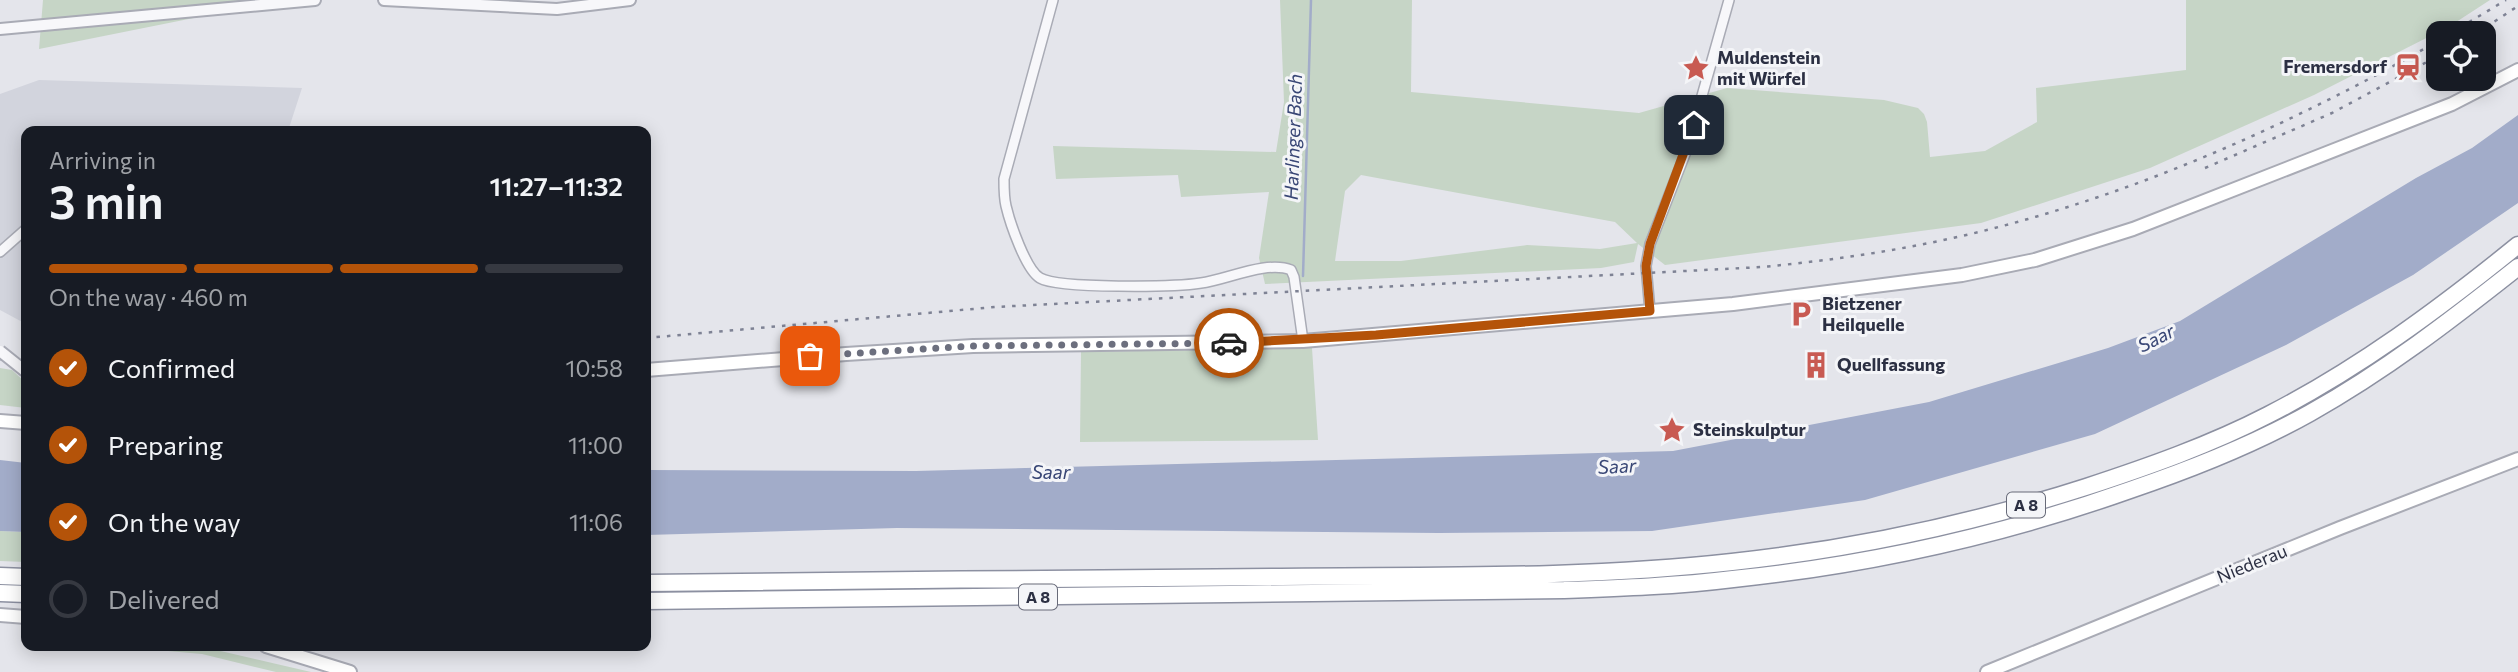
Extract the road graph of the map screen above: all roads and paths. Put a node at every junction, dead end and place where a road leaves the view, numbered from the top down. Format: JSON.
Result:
{"nodes":[{"id":1,"x":315,"y":0,"type":"edge"},
{"id":2,"x":384,"y":0,"type":"edge"},
{"id":3,"x":630,"y":0,"type":"edge"},
{"id":4,"x":1054,"y":0,"type":"edge"},
{"id":5,"x":1729,"y":0,"type":"edge"},
{"id":6,"x":0,"y":29,"type":"edge"},
{"id":7,"x":2518,"y":70,"type":"edge"},
{"id":8,"x":21,"y":233,"type":"edge"},
{"id":9,"x":2518,"y":245,"type":"edge"},
{"id":10,"x":0,"y":252,"type":"edge"},
{"id":11,"x":2518,"y":267,"type":"edge"},
{"id":12,"x":1650,"y":311,"type":"junction"},
{"id":13,"x":1303,"y":341,"type":"junction"},
{"id":14,"x":0,"y":351,"type":"edge"},
{"id":15,"x":21,"y":367,"type":"edge"},
{"id":16,"x":651,"y":370,"type":"edge"},
{"id":17,"x":0,"y":421,"type":"edge"},
{"id":18,"x":21,"y":423,"type":"edge"},
{"id":19,"x":2518,"y":459,"type":"edge"},
{"id":20,"x":0,"y":576,"type":"edge"},
{"id":21,"x":21,"y":577,"type":"edge"},
{"id":22,"x":651,"y":583,"type":"edge"},
{"id":23,"x":0,"y":593,"type":"edge"},
{"id":24,"x":21,"y":594,"type":"edge"},
{"id":25,"x":651,"y":601,"type":"edge"},
{"id":26,"x":0,"y":615,"type":"edge"},
{"id":27,"x":21,"y":617,"type":"edge"},
{"id":28,"x":282,"y":651,"type":"edge"},
{"id":29,"x":350,"y":672,"type":"edge"},
{"id":30,"x":1987,"y":672,"type":"edge"}],
"edges":[{"from":1,"to":6,"type":"street"},
{"from":2,"to":3,"type":"street"},
{"from":4,"to":13,"type":"street"},
{"from":5,"to":12,"type":"street"},
{"from":7,"to":12,"type":"main road"},
{"from":8,"to":10,"type":"street"},
{"from":9,"to":22,"type":"highway","number":"A 8"},
{"from":11,"to":25,"type":"highway","number":"A 8"},
{"from":12,"to":13,"type":"main road"},
{"from":13,"to":16,"type":"main road"},
{"from":14,"to":15,"type":"street","bridge":true},
{"from":17,"to":18,"type":"main road"},
{"from":19,"to":30,"type":"main road","name":"Niederau"},
{"from":20,"to":21,"type":"highway"},
{"from":23,"to":24,"type":"highway"},
{"from":26,"to":27,"type":"main road"},
{"from":28,"to":29,"type":"main road"}]}
